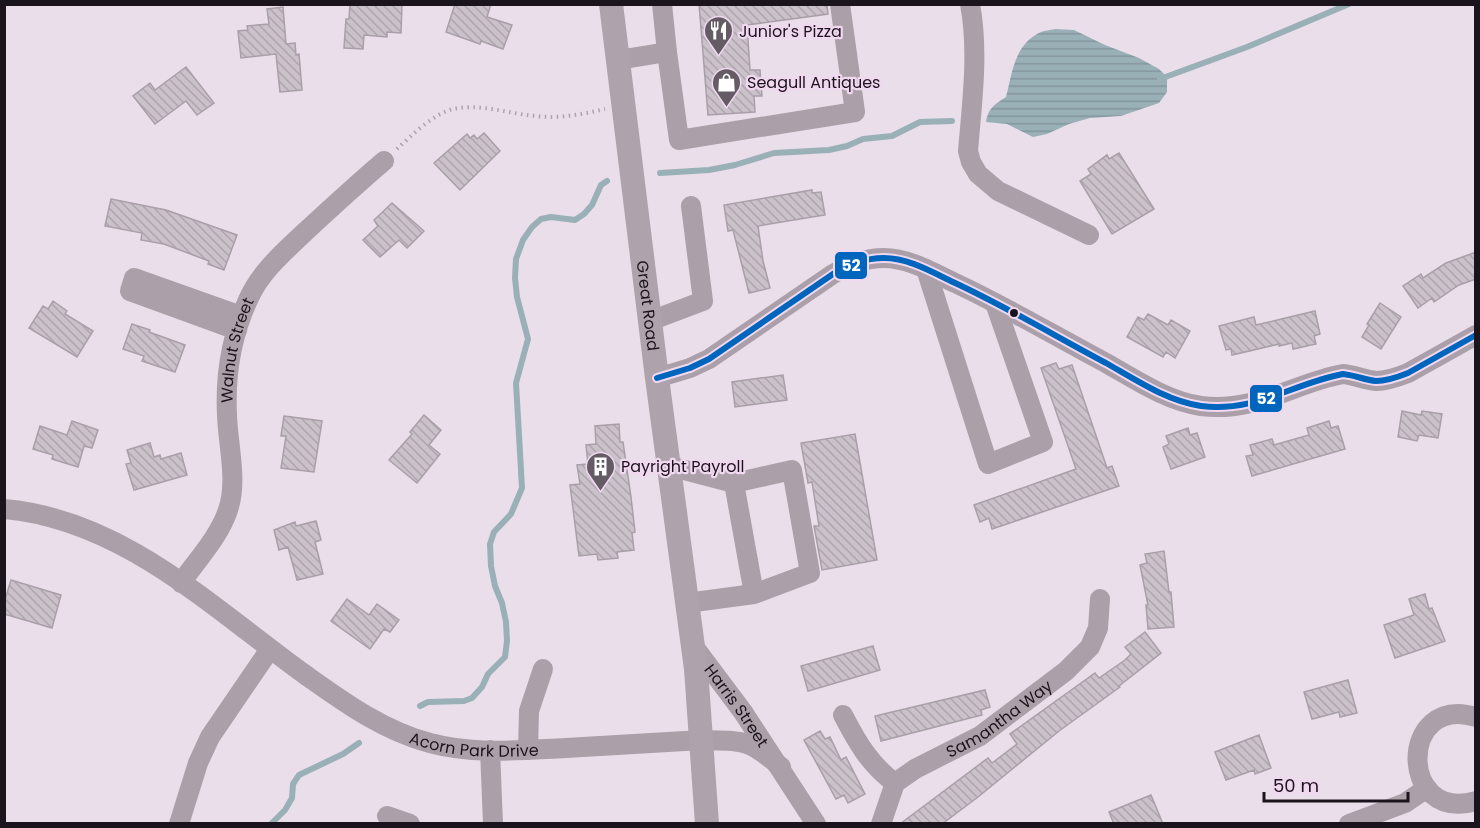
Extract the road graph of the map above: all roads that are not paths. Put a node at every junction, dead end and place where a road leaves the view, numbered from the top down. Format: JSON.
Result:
{"nodes":[{"id":1,"x":611,"y":4,"type":"edge"},
{"id":2,"x":662,"y":4,"type":"edge"},
{"id":3,"x":840,"y":4,"type":"edge"},
{"id":4,"x":970,"y":4,"type":"edge"},
{"id":5,"x":667,"y":52,"type":"junction"},
{"id":6,"x":618,"y":60,"type":"junction"},
{"id":7,"x":384,"y":161,"type":"road end"},
{"id":8,"x":691,"y":206,"type":"dead end"},
{"id":9,"x":1089,"y":235,"type":"dead end"},
{"id":10,"x":926,"y":269,"type":"junction"},
{"id":11,"x":995,"y":303,"type":"junction"},
{"id":12,"x":650,"y":321,"type":"junction"},
{"id":13,"x":1476,"y":334,"type":"edge"},
{"id":14,"x":657,"y":378,"type":"junction"},
{"id":15,"x":669,"y":466,"type":"junction"},
{"id":16,"x":734,"y":483,"type":"junction"},
{"id":17,"x":4,"y":510,"type":"edge"},
{"id":18,"x":181,"y":583,"type":"junction"},
{"id":19,"x":754,"y":594,"type":"junction"},
{"id":20,"x":1100,"y":599,"type":"dead end"},
{"id":21,"x":687,"y":603,"type":"junction"},
{"id":22,"x":692,"y":644,"type":"junction"},
{"id":23,"x":270,"y":649,"type":"junction"},
{"id":24,"x":543,"y":669,"type":"dead end"},
{"id":25,"x":843,"y":715,"type":"dead end"},
{"id":26,"x":1476,"y":717,"type":"edge"},
{"id":27,"x":702,"y":740,"type":"junction"},
{"id":28,"x":490,"y":750,"type":"junction"},
{"id":29,"x":528,"y":750,"type":"junction"},
{"id":30,"x":781,"y":767,"type":"junction"},
{"id":31,"x":895,"y":783,"type":"junction"},
{"id":32,"x":1427,"y":788,"type":"junction"},
{"id":33,"x":1476,"y":801,"type":"edge"},
{"id":34,"x":387,"y":816,"type":"dead end"},
{"id":35,"x":179,"y":824,"type":"edge"},
{"id":36,"x":410,"y":824,"type":"edge"},
{"id":37,"x":493,"y":824,"type":"edge"},
{"id":38,"x":707,"y":824,"type":"edge"},
{"id":39,"x":816,"y":824,"type":"edge"},
{"id":40,"x":881,"y":824,"type":"edge"},
{"id":41,"x":1349,"y":824,"type":"edge"}],
"edges":[{"from":1,"to":6,"type":"main road","name":"Great Road"},
{"from":2,"to":5,"type":"street"},
{"from":3,"to":5,"type":"street"},
{"from":4,"to":9,"type":"street"},
{"from":5,"to":6,"type":"street"},
{"from":6,"to":12,"type":"main road","name":"Great Road"},
{"from":7,"to":18,"type":"street","name":"Walnut Street"},
{"from":8,"to":12,"type":"street"},
{"from":10,"to":11,"type":"street"},
{"from":10,"to":11,"type":"street"},
{"from":10,"to":14,"type":"street"},
{"from":11,"to":13,"type":"street"},
{"from":12,"to":14,"type":"main road","name":"Great Road"},
{"from":14,"to":15,"type":"main road","name":"Great Road"},
{"from":15,"to":16,"type":"street"},
{"from":15,"to":21,"type":"main road","name":"Great Road"},
{"from":16,"to":19,"type":"street"},
{"from":16,"to":19,"type":"street"},
{"from":17,"to":18,"type":"street","name":"Acorn Park Drive"},
{"from":18,"to":23,"type":"street","name":"Acorn Park Drive"},
{"from":19,"to":21,"type":"street"},
{"from":20,"to":31,"type":"street","name":"Samantha Way"},
{"from":21,"to":22,"type":"main road","name":"Great Road"},
{"from":22,"to":27,"type":"main road","name":"Great Road"},
{"from":22,"to":30,"type":"street","name":"Harris Street"},
{"from":23,"to":28,"type":"street","name":"Acorn Park Drive"},
{"from":23,"to":35,"type":"street"},
{"from":24,"to":29,"type":"street"},
{"from":25,"to":31,"type":"street"},
{"from":26,"to":32,"type":"street"},
{"from":27,"to":29,"type":"street","name":"Acorn Park Drive"},
{"from":27,"to":30,"type":"street","name":"Harris Street"},
{"from":27,"to":38,"type":"main road","name":"Great Road"},
{"from":28,"to":29,"type":"street","name":"Acorn Park Drive"},
{"from":28,"to":37,"type":"street"},
{"from":30,"to":39,"type":"street","name":"Harris Street"},
{"from":31,"to":40,"type":"street"},
{"from":32,"to":33,"type":"street"},
{"from":32,"to":41,"type":"street"},
{"from":34,"to":36,"type":"street"}]}
